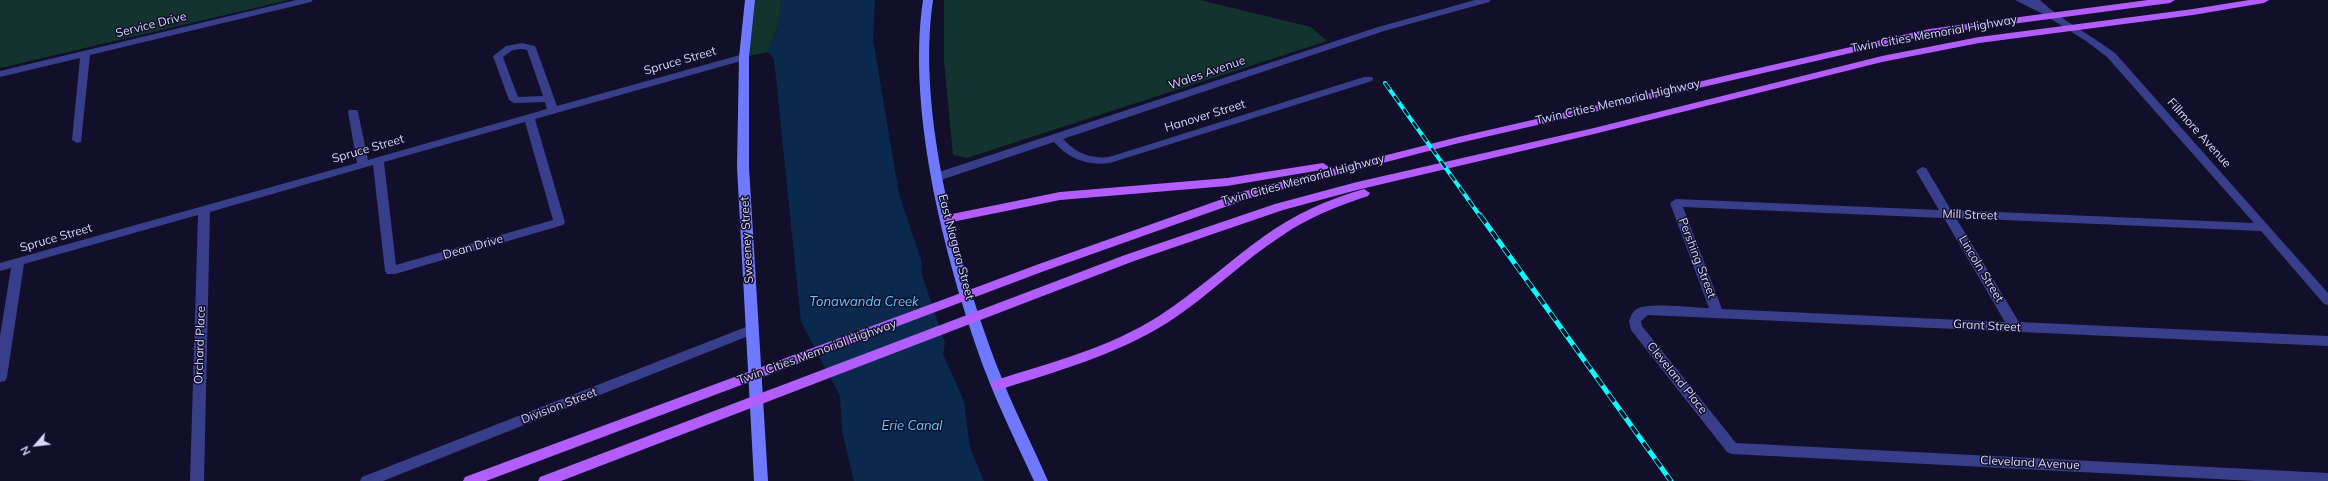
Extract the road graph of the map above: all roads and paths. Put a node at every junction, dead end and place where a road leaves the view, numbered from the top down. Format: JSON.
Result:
{"nodes":[{"id":1,"x":308,"y":0,"type":"edge"},
{"id":2,"x":750,"y":0,"type":"edge"},
{"id":3,"x":928,"y":0,"type":"edge"},
{"id":4,"x":1486,"y":0,"type":"edge"},
{"id":5,"x":2020,"y":0,"type":"edge"},
{"id":6,"x":2034,"y":0,"type":"edge"},
{"id":7,"x":2170,"y":0,"type":"edge"},
{"id":8,"x":2264,"y":0,"type":"edge"},
{"id":9,"x":2050,"y":15,"type":"junction"},
{"id":10,"x":2072,"y":28,"type":"junction"},
{"id":11,"x":85,"y":54,"type":"junction"},
{"id":12,"x":744,"y":57,"type":"junction"},
{"id":13,"x":0,"y":74,"type":"edge"},
{"id":14,"x":1368,"y":79,"type":"dead end"},
{"id":15,"x":549,"y":99,"type":"junction"},
{"id":16,"x":553,"y":111,"type":"junction"},
{"id":17,"x":353,"y":112,"type":"dead end"},
{"id":18,"x":529,"y":118,"type":"junction"},
{"id":19,"x":1057,"y":138,"type":"junction"},
{"id":20,"x":77,"y":140,"type":"dead end"},
{"id":21,"x":1383,"y":158,"type":"junction"},
{"id":22,"x":378,"y":160,"type":"junction"},
{"id":23,"x":363,"y":164,"type":"junction"},
{"id":24,"x":1922,"y":171,"type":"dead end"},
{"id":25,"x":1412,"y":175,"type":"junction"},
{"id":26,"x":937,"y":177,"type":"junction"},
{"id":27,"x":1676,"y":203,"type":"joint"},
{"id":28,"x":204,"y":210,"type":"junction"},
{"id":29,"x":1948,"y":214,"type":"junction"},
{"id":30,"x":947,"y":219,"type":"junction"},
{"id":31,"x":2264,"y":227,"type":"junction"},
{"id":32,"x":18,"y":262,"type":"junction"},
{"id":33,"x":0,"y":267,"type":"edge"},
{"id":34,"x":2314,"y":285,"type":"junction"},
{"id":35,"x":2328,"y":286,"type":"edge"},
{"id":36,"x":2328,"y":301,"type":"edge"},
{"id":37,"x":1647,"y":310,"type":"joint"},
{"id":38,"x":1718,"y":314,"type":"junction"},
{"id":39,"x":2015,"y":327,"type":"junction"},
{"id":40,"x":751,"y":330,"type":"junction"},
{"id":41,"x":2328,"y":341,"type":"edge"},
{"id":42,"x":0,"y":377,"type":"edge"},
{"id":43,"x":998,"y":385,"type":"junction"},
{"id":44,"x":1732,"y":448,"type":"joint"},
{"id":45,"x":2328,"y":479,"type":"edge"},
{"id":46,"x":197,"y":481,"type":"edge"},
{"id":47,"x":367,"y":481,"type":"edge"},
{"id":48,"x":470,"y":481,"type":"edge"},
{"id":49,"x":545,"y":481,"type":"edge"},
{"id":50,"x":761,"y":481,"type":"edge"},
{"id":51,"x":1041,"y":481,"type":"edge"}],
"edges":[{"from":1,"to":11,"type":"street","name":"Service Drive"},
{"from":2,"to":12,"type":"street","name":"Sweeney Street"},
{"from":3,"to":26,"type":"street","name":"East Niagara Street"},
{"from":4,"to":19,"type":"street","name":"Wales Avenue"},
{"from":5,"to":9,"type":"street"},
{"from":6,"to":9,"type":"street","name":"Fillmore Avenue"},
{"from":7,"to":9,"type":"main road","name":"Twin Cities Memorial Highway"},
{"from":8,"to":10,"type":"main road","name":"Twin Cities Memorial Highway"},
{"from":9,"to":10,"type":"street","name":"Fillmore Avenue"},
{"from":9,"to":21,"type":"main road","name":"Twin Cities Memorial Highway"},
{"from":10,"to":25,"type":"main road","name":"Twin Cities Memorial Highway"},
{"from":10,"to":31,"type":"street","name":"Fillmore Avenue"},
{"from":11,"to":13,"type":"street","name":"Service Drive"},
{"from":11,"to":20,"type":"street"},
{"from":12,"to":16,"type":"street","name":"Spruce Street"},
{"from":12,"to":40,"type":"street","name":"Sweeney Street"},
{"from":14,"to":19,"type":"street","name":"Hanover Street"},
{"from":15,"to":15,"type":"street"},
{"from":15,"to":16,"type":"street"},
{"from":16,"to":18,"type":"street","name":"Spruce Street"},
{"from":17,"to":23,"type":"street"},
{"from":18,"to":22,"type":"street","name":"Spruce Street"},
{"from":18,"to":22,"type":"street","name":"Dean Drive"},
{"from":19,"to":26,"type":"street","name":"Wales Avenue"},
{"from":21,"to":30,"type":"main road"},
{"from":21,"to":48,"type":"main road","name":"Twin Cities Memorial Highway"},
{"from":22,"to":23,"type":"street","name":"Spruce Street"},
{"from":23,"to":28,"type":"street","name":"Spruce Street"},
{"from":24,"to":29,"type":"street","name":"Lincoln Street"},
{"from":25,"to":43,"type":"main road"},
{"from":25,"to":49,"type":"main road","name":"Twin Cities Memorial Highway"},
{"from":26,"to":30,"type":"street","name":"East Niagara Street"},
{"from":27,"to":29,"type":"street","name":"Mill Street"},
{"from":27,"to":38,"type":"street","name":"Pershing Street"},
{"from":28,"to":32,"type":"street","name":"Spruce Street"},
{"from":28,"to":46,"type":"street","name":"Orchard Place"},
{"from":29,"to":31,"type":"street","name":"Mill Street"},
{"from":29,"to":39,"type":"street","name":"Lincoln Street"},
{"from":30,"to":43,"type":"street","name":"East Niagara Street"},
{"from":31,"to":34,"type":"street","name":"Fillmore Avenue"},
{"from":32,"to":33,"type":"street","name":"Spruce Street"},
{"from":32,"to":42,"type":"street"},
{"from":34,"to":35,"type":"street"},
{"from":34,"to":36,"type":"street","name":"Fillmore Avenue"},
{"from":37,"to":38,"type":"street","name":"Grant Street"},
{"from":37,"to":44,"type":"street","name":"Cleveland Place"},
{"from":38,"to":39,"type":"street","name":"Grant Street"},
{"from":39,"to":41,"type":"street","name":"Grant Street"},
{"from":40,"to":47,"type":"street","name":"Division Street"},
{"from":40,"to":50,"type":"street","name":"Sweeney Street"},
{"from":43,"to":51,"type":"street","name":"East Niagara Street"},
{"from":44,"to":45,"type":"street","name":"Cleveland Avenue"}]}
